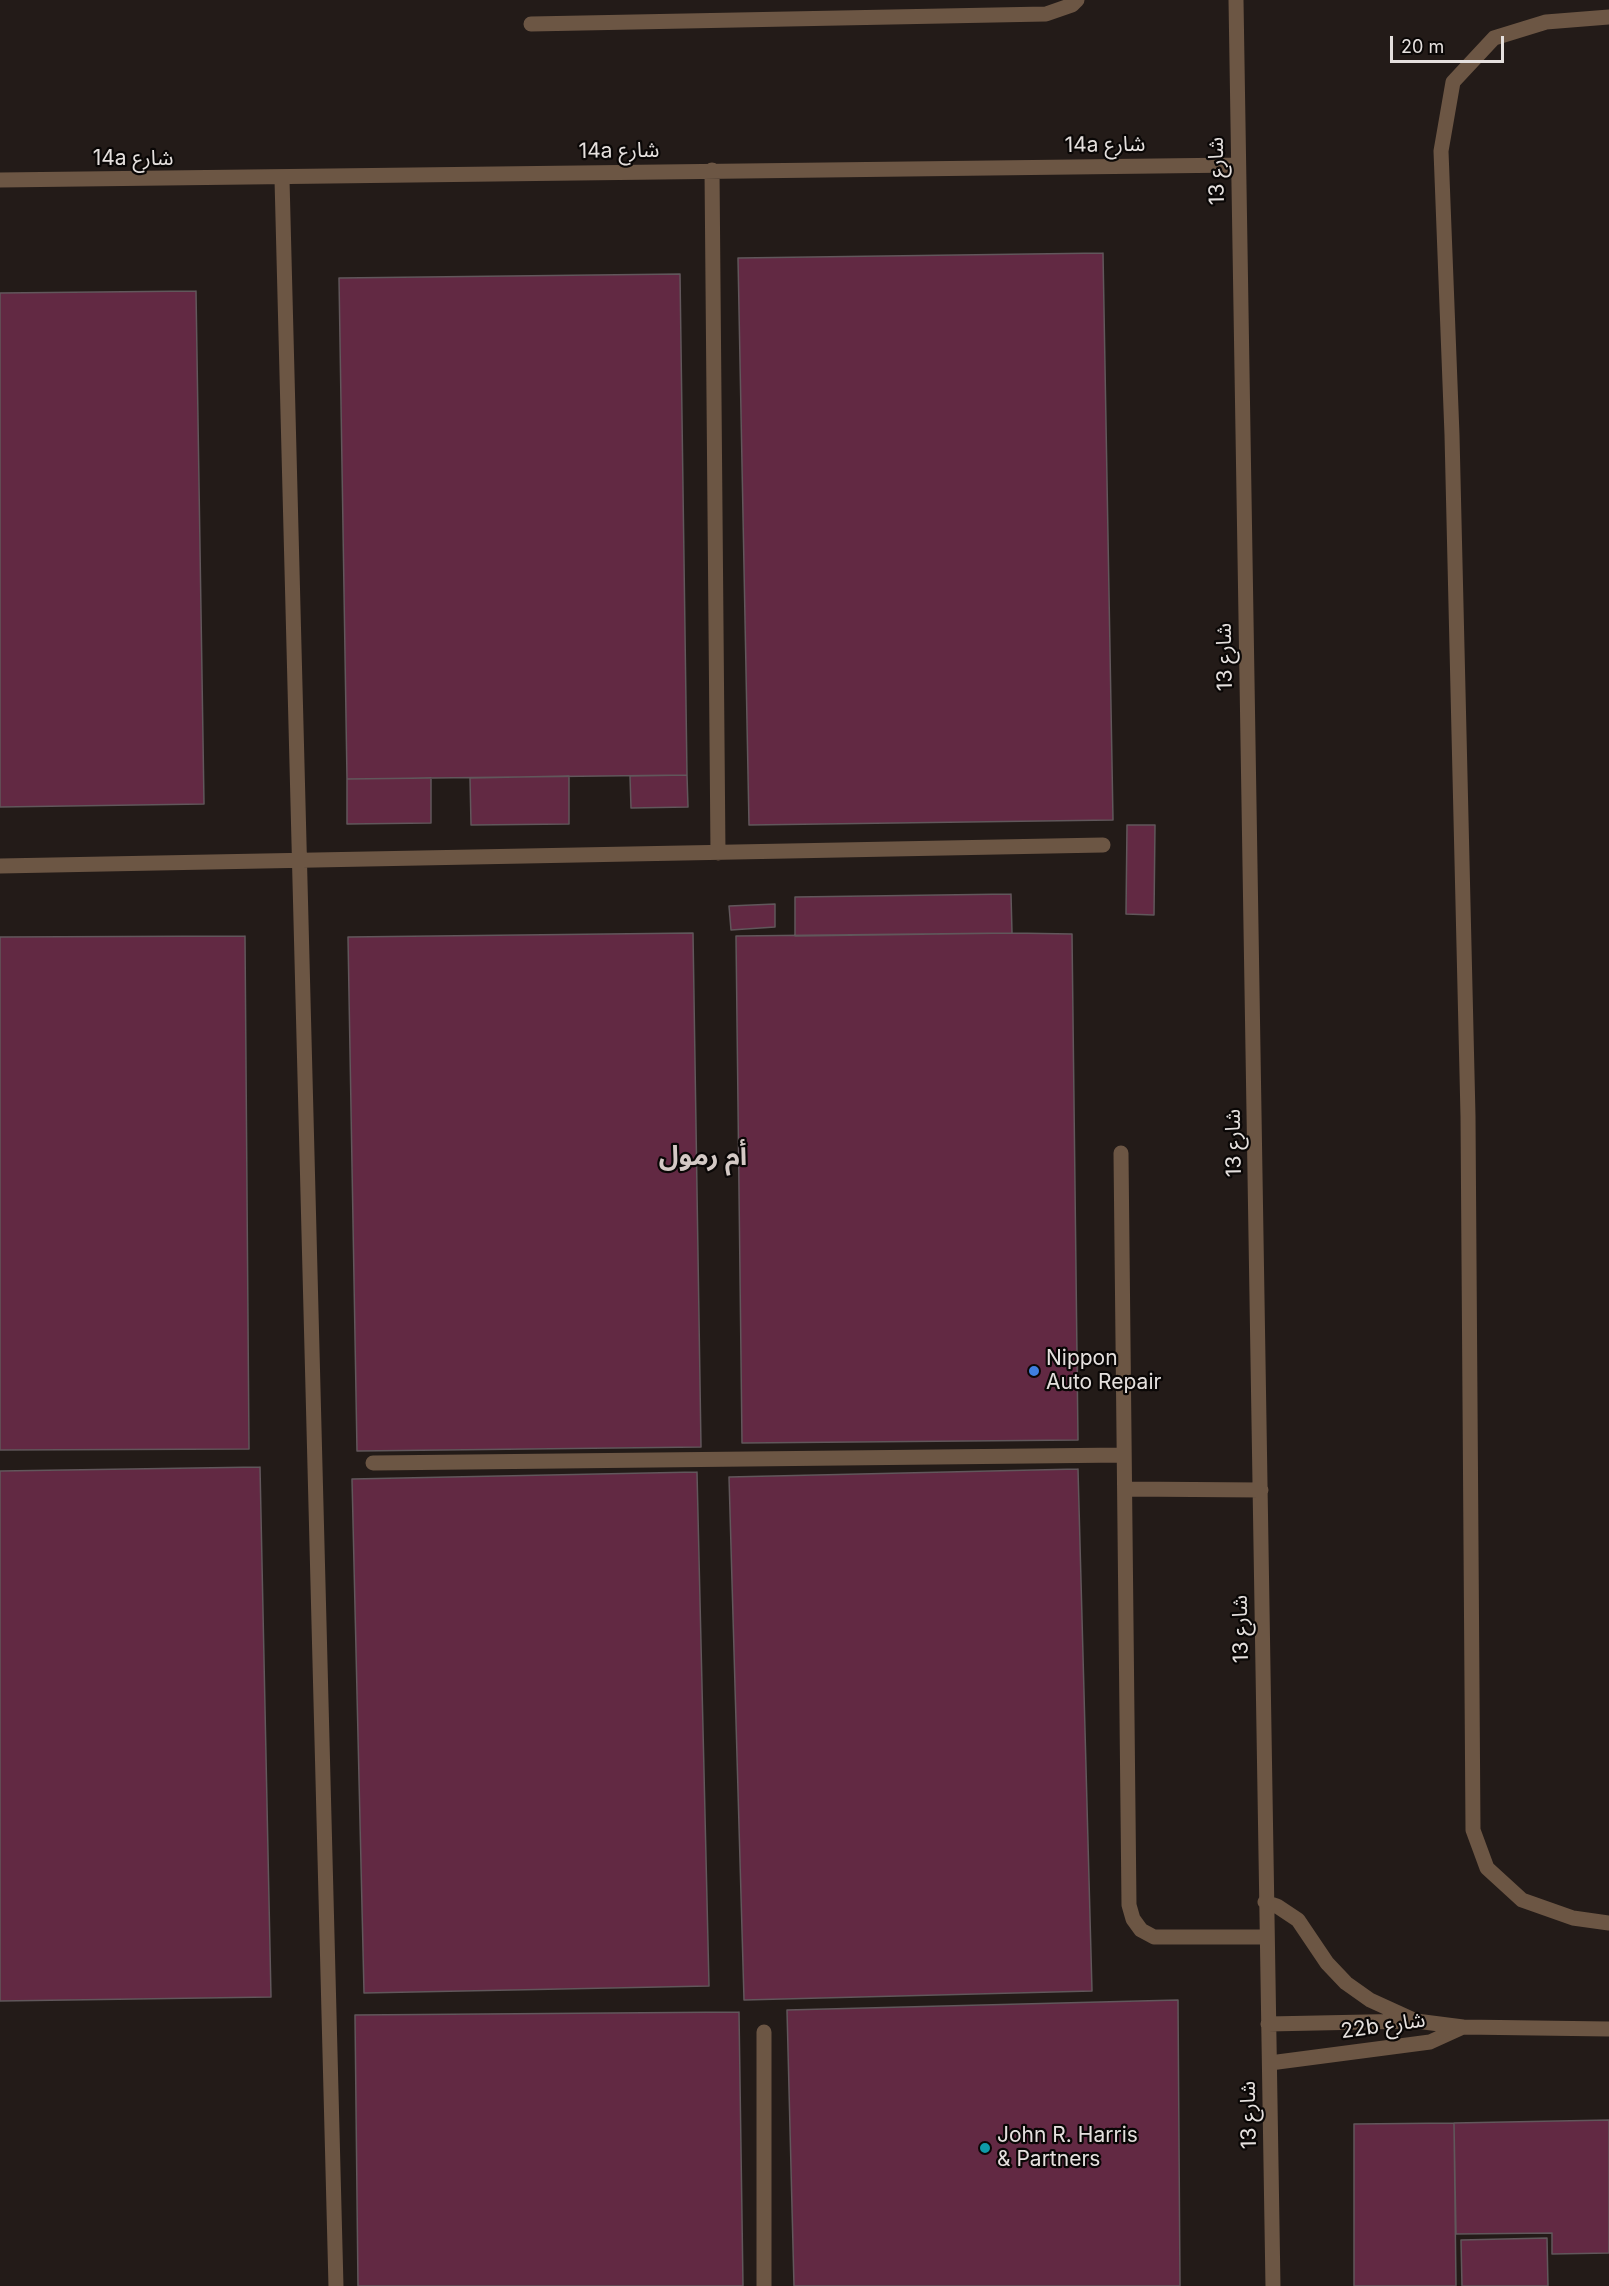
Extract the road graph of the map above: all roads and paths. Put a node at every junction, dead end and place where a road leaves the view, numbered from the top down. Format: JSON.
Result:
{"nodes":[{"id":1,"x":1077,"y":0,"type":"edge"},
{"id":2,"x":1236,"y":0,"type":"edge"},
{"id":3,"x":1609,"y":16,"type":"edge"},
{"id":4,"x":531,"y":24,"type":"dead end"},
{"id":5,"x":1238,"y":165,"type":"junction"},
{"id":6,"x":712,"y":170,"type":"junction"},
{"id":7,"x":282,"y":179,"type":"junction"},
{"id":8,"x":0,"y":180,"type":"edge"},
{"id":9,"x":1103,"y":845,"type":"dead end"},
{"id":10,"x":718,"y":853,"type":"junction"},
{"id":11,"x":299,"y":861,"type":"junction"},
{"id":12,"x":0,"y":866,"type":"edge"},
{"id":13,"x":1121,"y":1153,"type":"dead end"},
{"id":14,"x":1124,"y":1455,"type":"junction"},
{"id":15,"x":373,"y":1463,"type":"dead end"},
{"id":16,"x":1125,"y":1489,"type":"junction"},
{"id":17,"x":1261,"y":1490,"type":"junction"},
{"id":18,"x":1265,"y":1902,"type":"junction"},
{"id":19,"x":1609,"y":1923,"type":"edge"},
{"id":20,"x":1267,"y":1937,"type":"junction"},
{"id":21,"x":1416,"y":2022,"type":"junction"},
{"id":22,"x":1268,"y":2024,"type":"junction"},
{"id":23,"x":1463,"y":2027,"type":"junction"},
{"id":24,"x":1609,"y":2030,"type":"edge"},
{"id":25,"x":764,"y":2032,"type":"dead end"},
{"id":26,"x":1270,"y":2063,"type":"junction"},
{"id":27,"x":336,"y":2286,"type":"edge"},
{"id":28,"x":764,"y":2286,"type":"edge"},
{"id":29,"x":1273,"y":2286,"type":"edge"}],
"edges":[{"from":1,"to":4,"type":"street"},
{"from":2,"to":5,"type":"street","name":"شارع 13"},
{"from":3,"to":19,"type":"street"},
{"from":5,"to":6,"type":"street","name":"14a شارع"},
{"from":5,"to":17,"type":"street","name":"شارع 13"},
{"from":6,"to":7,"type":"street","name":"14a شارع"},
{"from":6,"to":10,"type":"street"},
{"from":7,"to":8,"type":"street","name":"14a شارع"},
{"from":7,"to":11,"type":"street"},
{"from":9,"to":10,"type":"street"},
{"from":10,"to":11,"type":"street"},
{"from":11,"to":12,"type":"street"},
{"from":11,"to":27,"type":"street"},
{"from":13,"to":14,"type":"street"},
{"from":14,"to":15,"type":"street"},
{"from":14,"to":16,"type":"street"},
{"from":16,"to":17,"type":"street"},
{"from":16,"to":20,"type":"street"},
{"from":17,"to":18,"type":"street","name":"شارع 13"},
{"from":18,"to":20,"type":"street","name":"شارع 13"},
{"from":18,"to":21,"type":"street"},
{"from":20,"to":22,"type":"street","name":"شارع 13"},
{"from":21,"to":22,"type":"street"},
{"from":21,"to":23,"type":"street"},
{"from":22,"to":26,"type":"street","name":"شارع 13"},
{"from":23,"to":24,"type":"street","name":"22b شارع"},
{"from":23,"to":26,"type":"street","name":"22b شارع"},
{"from":25,"to":28,"type":"street"},
{"from":26,"to":29,"type":"street","name":"شارع 13"}]}
